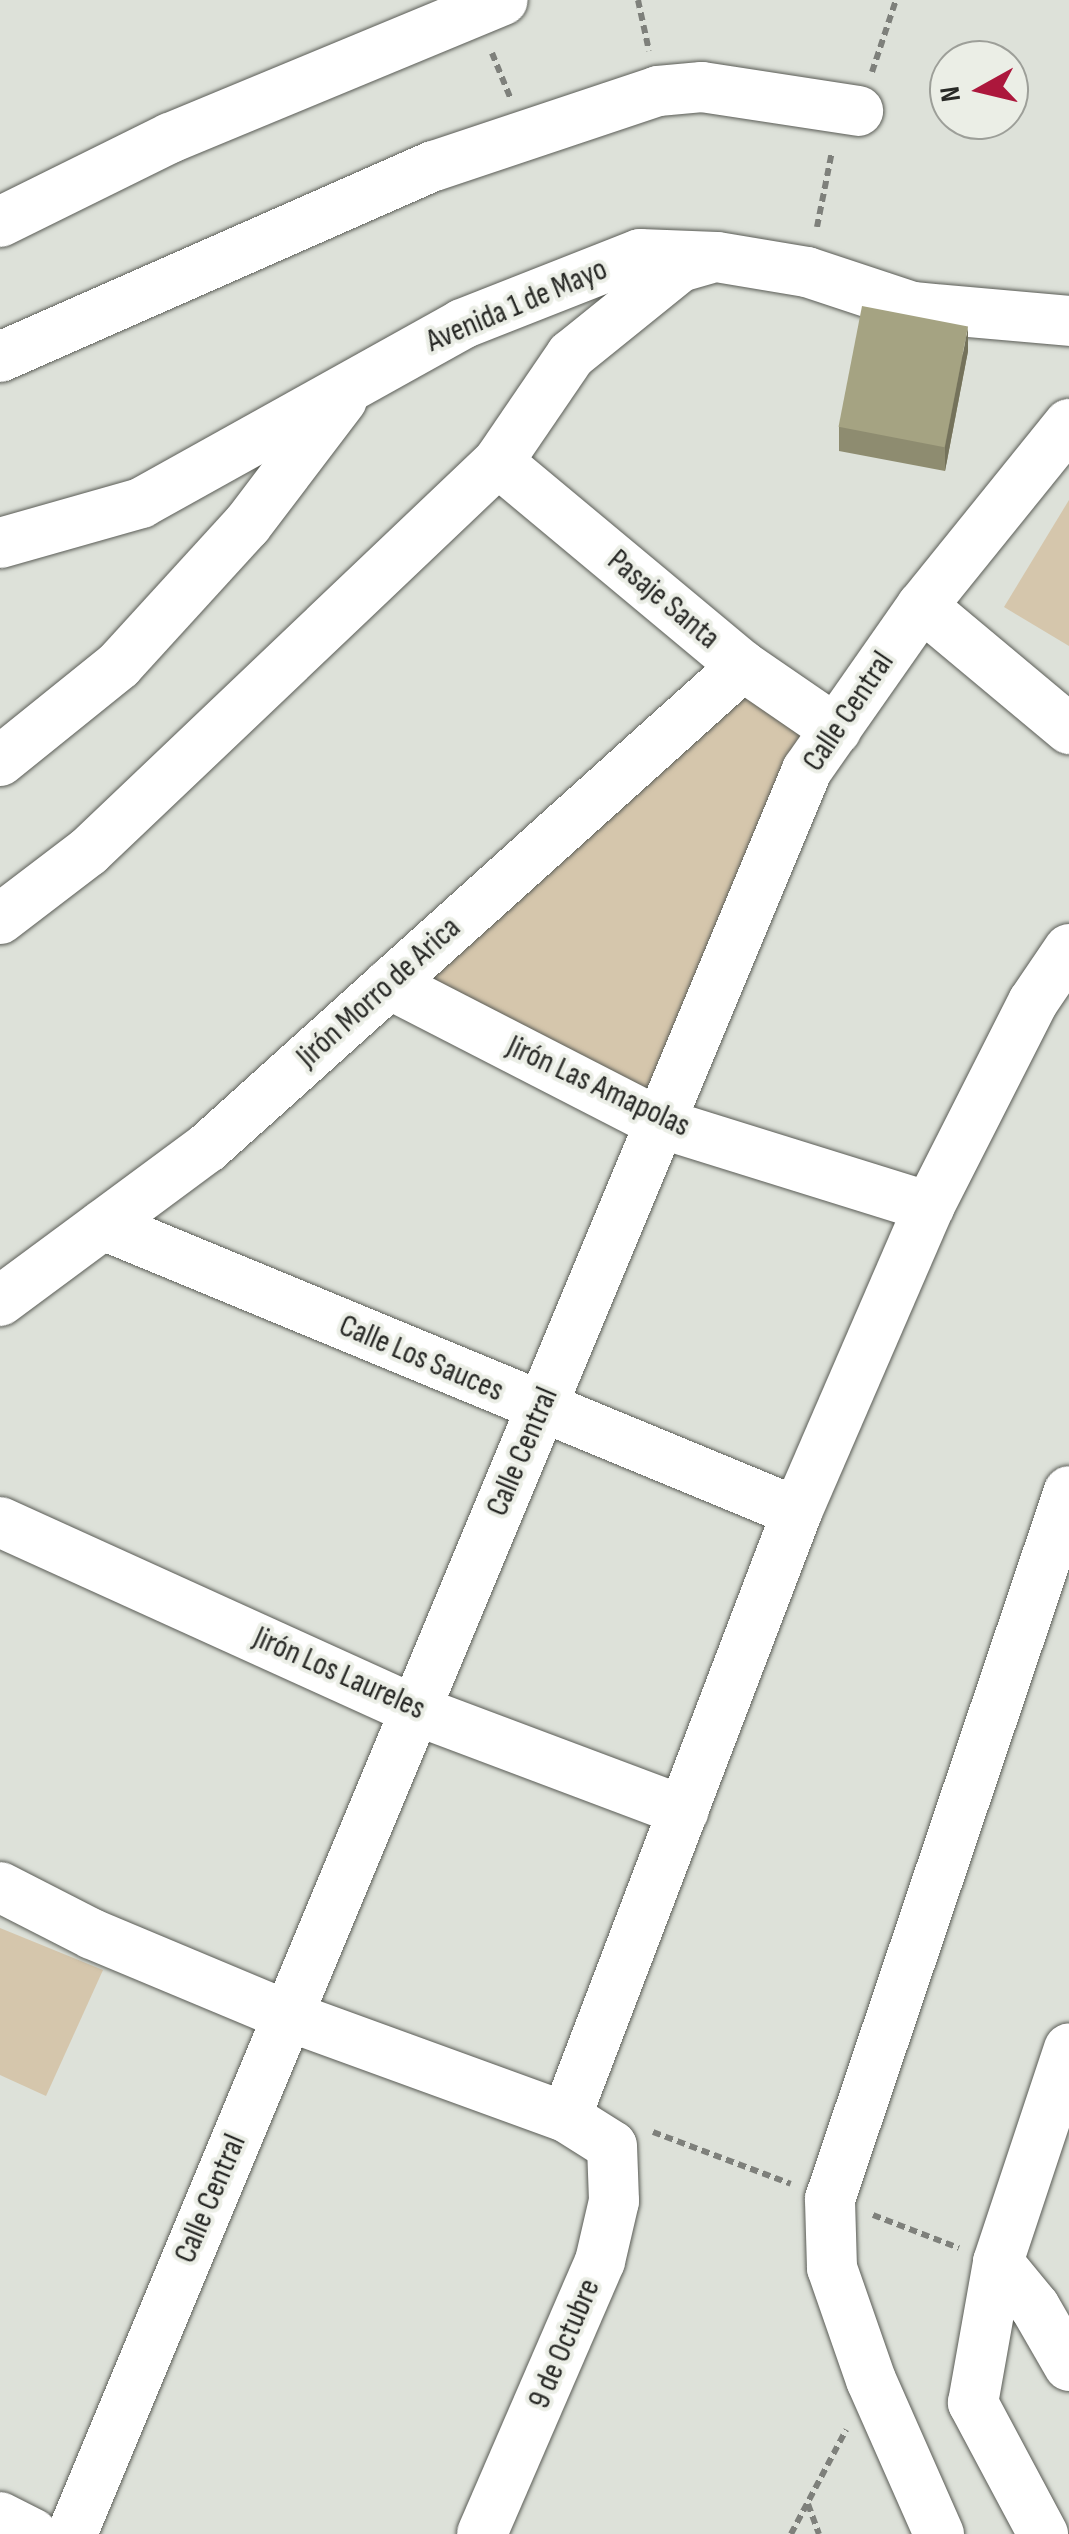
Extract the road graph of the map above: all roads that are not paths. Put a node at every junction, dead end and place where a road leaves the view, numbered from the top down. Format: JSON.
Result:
{"nodes":[{"id":1,"x":489,"y":6,"type":"edge"},
{"id":2,"x":858,"y":111,"type":"dead end"},
{"id":3,"x":0,"y":222,"type":"edge"},
{"id":4,"x":717,"y":257,"type":"junction"},
{"id":5,"x":1069,"y":321,"type":"edge"},
{"id":6,"x":0,"y":357,"type":"edge"},
{"id":7,"x":355,"y":383,"type":"junction"},
{"id":8,"x":1069,"y":424,"type":"edge"},
{"id":9,"x":498,"y":462,"type":"junction"},
{"id":10,"x":0,"y":542,"type":"edge"},
{"id":11,"x":922,"y":606,"type":"junction"},
{"id":12,"x":743,"y":666,"type":"junction"},
{"id":13,"x":1069,"y":729,"type":"edge"},
{"id":14,"x":836,"y":730,"type":"junction"},
{"id":15,"x":0,"y":761,"type":"edge"},
{"id":16,"x":0,"y":919,"type":"edge"},
{"id":17,"x":1069,"y":949,"type":"edge"},
{"id":18,"x":389,"y":984,"type":"junction"},
{"id":19,"x":660,"y":1123,"type":"junction"},
{"id":20,"x":929,"y":1208,"type":"junction"},
{"id":21,"x":103,"y":1225,"type":"junction"},
{"id":22,"x":0,"y":1301,"type":"edge"},
{"id":23,"x":540,"y":1410,"type":"junction"},
{"id":24,"x":1069,"y":1491,"type":"edge"},
{"id":25,"x":797,"y":1512,"type":"junction"},
{"id":26,"x":0,"y":1522,"type":"edge"},
{"id":27,"x":415,"y":1710,"type":"junction"},
{"id":28,"x":684,"y":1811,"type":"junction"},
{"id":29,"x":0,"y":1887,"type":"edge"},
{"id":30,"x":288,"y":2016,"type":"junction"},
{"id":31,"x":1069,"y":2049,"type":"edge"},
{"id":32,"x":566,"y":2117,"type":"junction"},
{"id":33,"x":998,"y":2262,"type":"junction"},
{"id":34,"x":1069,"y":2366,"type":"edge"},
{"id":35,"x":0,"y":2517,"type":"edge"},
{"id":36,"x":34,"y":2534,"type":"edge"},
{"id":37,"x":72,"y":2534,"type":"edge"},
{"id":38,"x":482,"y":2534,"type":"edge"},
{"id":39,"x":939,"y":2534,"type":"edge"},
{"id":40,"x":1044,"y":2534,"type":"edge"}],
"edges":[{"from":1,"to":3,"type":"street"},
{"from":2,"to":6,"type":"street"},
{"from":4,"to":5,"type":"street","name":"Avenida 1 de Mayo"},
{"from":4,"to":7,"type":"street","name":"Avenida 1 de Mayo"},
{"from":4,"to":9,"type":"street"},
{"from":7,"to":10,"type":"street","name":"Avenida 1 de Mayo"},
{"from":7,"to":15,"type":"street"},
{"from":8,"to":11,"type":"street","name":"Calle Central"},
{"from":9,"to":12,"type":"street","name":"Pasaje Santa"},
{"from":9,"to":16,"type":"street"},
{"from":11,"to":13,"type":"street"},
{"from":11,"to":14,"type":"street","name":"Calle Central"},
{"from":12,"to":14,"type":"street","name":"Pasaje Santa"},
{"from":12,"to":18,"type":"street","name":"Jirón Morro de Arica"},
{"from":14,"to":19,"type":"street","name":"Calle Central"},
{"from":17,"to":20,"type":"street"},
{"from":18,"to":19,"type":"street","name":"Jirón Las Amapolas"},
{"from":18,"to":21,"type":"street","name":"Jirón Morro de Arica"},
{"from":19,"to":20,"type":"street","name":"Jirón Las Amapolas"},
{"from":19,"to":23,"type":"street","name":"Calle Central"},
{"from":20,"to":25,"type":"street"},
{"from":21,"to":22,"type":"street","name":"Jirón Morro de Arica"},
{"from":21,"to":23,"type":"street","name":"Calle Los Sauces"},
{"from":23,"to":25,"type":"street","name":"Calle Los Sauces"},
{"from":23,"to":27,"type":"street","name":"Calle Central"},
{"from":24,"to":39,"type":"street"},
{"from":25,"to":28,"type":"street"},
{"from":26,"to":27,"type":"street","name":"Jirón Los Laureles"},
{"from":27,"to":28,"type":"street","name":"Jirón Los Laureles"},
{"from":27,"to":30,"type":"street","name":"Calle Central"},
{"from":28,"to":32,"type":"street"},
{"from":29,"to":30,"type":"street"},
{"from":30,"to":32,"type":"street"},
{"from":30,"to":37,"type":"street","name":"Calle Central"},
{"from":31,"to":33,"type":"street"},
{"from":32,"to":38,"type":"street","name":"9 de Octubre"},
{"from":33,"to":34,"type":"street"},
{"from":33,"to":40,"type":"street"},
{"from":35,"to":36,"type":"street"}]}
